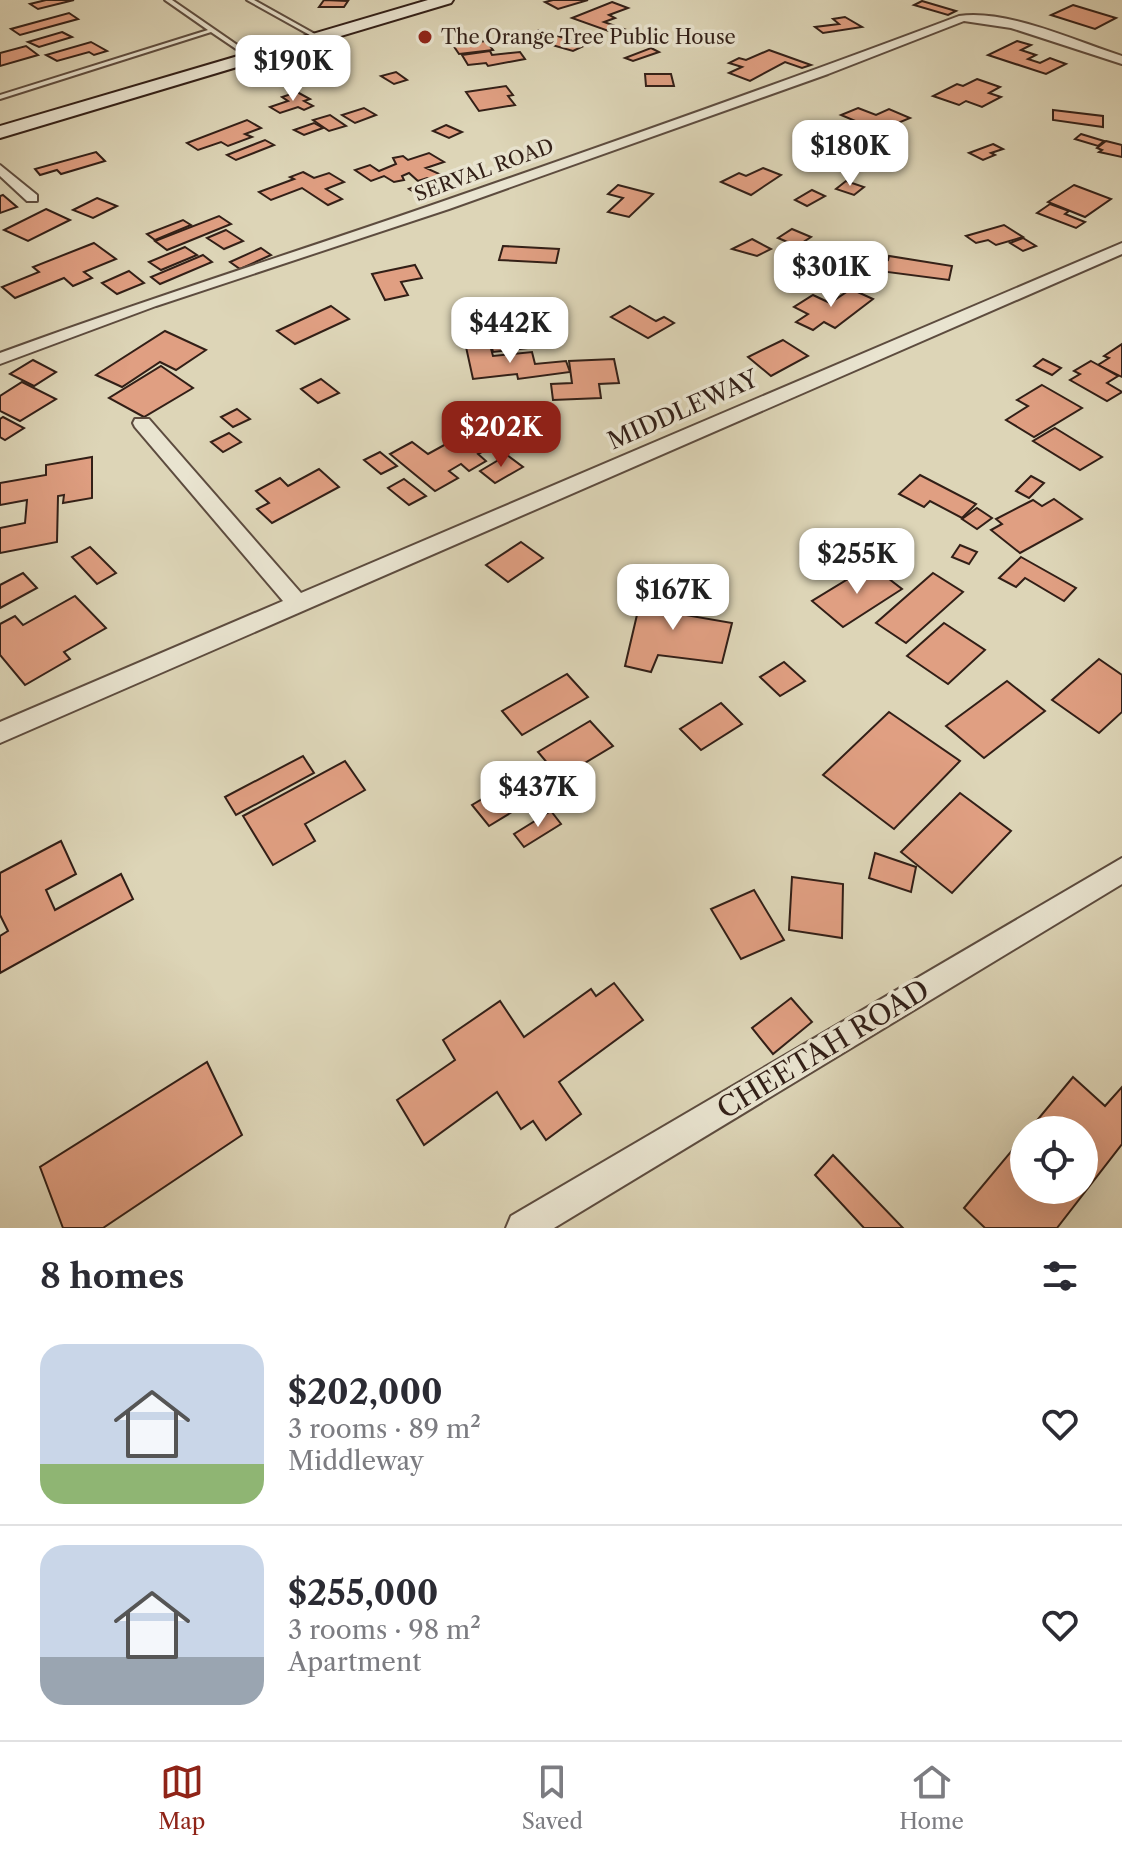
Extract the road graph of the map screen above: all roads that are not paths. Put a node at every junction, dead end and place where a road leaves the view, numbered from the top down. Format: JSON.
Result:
{"nodes":[{"id":1,"x":168,"y":0,"type":"edge"},
{"id":2,"x":250,"y":0,"type":"edge"},
{"id":3,"x":445,"y":0,"type":"edge"},
{"id":4,"x":212,"y":30,"type":"junction"},
{"id":5,"x":319,"y":38,"type":"junction"},
{"id":6,"x":253,"y":58,"type":"junction"},
{"id":7,"x":1122,"y":60,"type":"edge"},
{"id":8,"x":0,"y":97,"type":"edge"},
{"id":9,"x":0,"y":132,"type":"edge"},
{"id":10,"x":0,"y":169,"type":"edge"},
{"id":11,"x":32,"y":198,"type":"dead end"},
{"id":12,"x":1122,"y":248,"type":"edge"},
{"id":13,"x":0,"y":359,"type":"edge"},
{"id":14,"x":142,"y":423,"type":"dead end"},
{"id":15,"x":297,"y":603,"type":"junction"},
{"id":16,"x":0,"y":733,"type":"edge"},
{"id":17,"x":1122,"y":870,"type":"edge"},
{"id":18,"x":523,"y":1228,"type":"edge"}],
"edges":[{"from":1,"to":4,"type":"lane"},
{"from":2,"to":5,"type":"lane"},
{"from":3,"to":5,"type":"main road"},
{"from":4,"to":6,"type":"lane"},
{"from":4,"to":8,"type":"lane"},
{"from":5,"to":6,"type":"main road"},
{"from":6,"to":9,"type":"main road"},
{"from":7,"to":13,"type":"street","name":"SERVAL ROAD"},
{"from":10,"to":11,"type":"street"},
{"from":12,"to":15,"type":"street","name":"MIDDLEWAY"},
{"from":14,"to":15,"type":"street"},
{"from":15,"to":16,"type":"street","name":"MIDDLEWAY"},
{"from":17,"to":18,"type":"street","name":"CHEETAH ROAD"}]}
